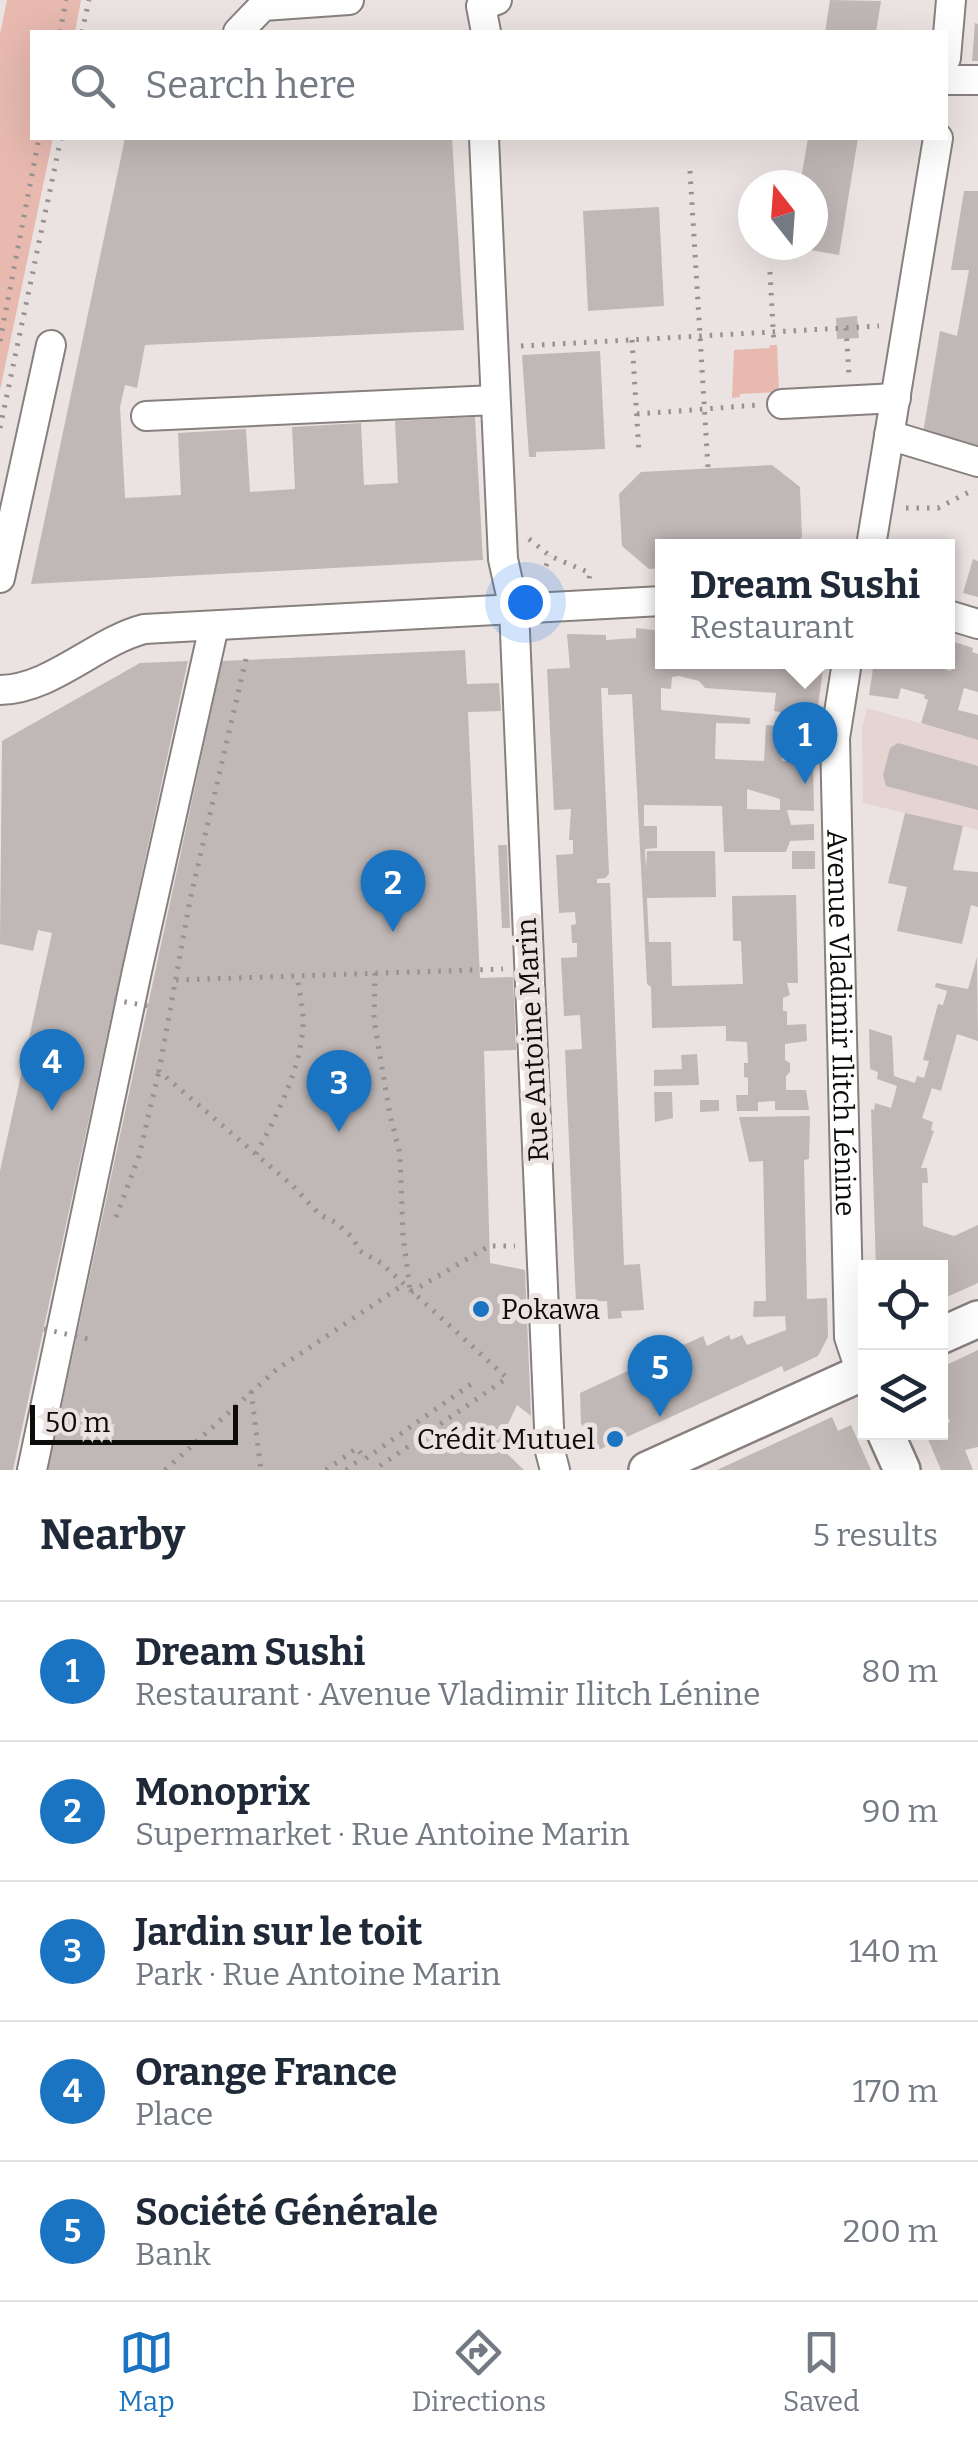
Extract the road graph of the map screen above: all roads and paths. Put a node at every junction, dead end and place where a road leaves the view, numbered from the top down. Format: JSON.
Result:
{"nodes":[{"id":1,"x":66,"y":0,"type":"edge"},
{"id":2,"x":89,"y":0,"type":"edge"},
{"id":3,"x":349,"y":0,"type":"edge"},
{"id":4,"x":951,"y":0,"type":"edge"},
{"id":5,"x":60,"y":30,"type":"edge"},
{"id":6,"x":82,"y":30,"type":"edge"},
{"id":7,"x":240,"y":30,"type":"edge"},
{"id":8,"x":948,"y":35,"type":"edge"},
{"id":9,"x":948,"y":80,"type":"edge"},
{"id":10,"x":978,"y":80,"type":"edge"},
{"id":11,"x":40,"y":140,"type":"edge"},
{"id":12,"x":61,"y":140,"type":"edge"},
{"id":13,"x":484,"y":140,"type":"edge"},
{"id":14,"x":938,"y":140,"type":"edge"},
{"id":15,"x":690,"y":171,"type":"dead end"},
{"id":16,"x":770,"y":272,"type":"dead end"},
{"id":17,"x":882,"y":326,"type":"dead end"},
{"id":18,"x":846,"y":328,"type":"junction"},
{"id":19,"x":773,"y":332,"type":"junction"},
{"id":20,"x":700,"y":336,"type":"junction"},
{"id":21,"x":632,"y":340,"type":"junction"},
{"id":22,"x":0,"y":341,"type":"edge"},
{"id":23,"x":774,"y":345,"type":"dead end"},
{"id":24,"x":52,"y":346,"type":"dead end"},
{"id":25,"x":493,"y":347,"type":"junction"},
{"id":26,"x":896,"y":398,"type":"junction"},
{"id":27,"x":495,"y":400,"type":"junction"},
{"id":28,"x":850,"y":400,"type":"junction"},
{"id":29,"x":782,"y":404,"type":"joint"},
{"id":30,"x":704,"y":409,"type":"junction"},
{"id":31,"x":637,"y":414,"type":"junction"},
{"id":32,"x":146,"y":416,"type":"dead end"},
{"id":33,"x":0,"y":428,"type":"edge"},
{"id":34,"x":890,"y":435,"type":"junction"},
{"id":35,"x":639,"y":453,"type":"dead end"},
{"id":36,"x":978,"y":462,"type":"edge"},
{"id":37,"x":708,"y":468,"type":"dead end"},
{"id":38,"x":978,"y":489,"type":"edge"},
{"id":39,"x":903,"y":508,"type":"dead end"},
{"id":40,"x":524,"y":534,"type":"dead end"},
{"id":41,"x":872,"y":539,"type":"edge"},
{"id":42,"x":550,"y":556,"type":"junction"},
{"id":43,"x":546,"y":566,"type":"dead end"},
{"id":44,"x":0,"y":578,"type":"edge"},
{"id":45,"x":590,"y":579,"type":"dead end"},
{"id":46,"x":655,"y":601,"type":"edge"},
{"id":47,"x":514,"y":609,"type":"junction"},
{"id":48,"x":214,"y":626,"type":"junction"},
{"id":49,"x":246,"y":659,"type":"dead end"},
{"id":50,"x":846,"y":669,"type":"edge"},
{"id":51,"x":0,"y":690,"type":"edge"},
{"id":52,"x":496,"y":969,"type":"dead end"},
{"id":53,"x":375,"y":973,"type":"junction"},
{"id":54,"x":298,"y":976,"type":"junction"},
{"id":55,"x":176,"y":980,"type":"junction"},
{"id":56,"x":114,"y":1000,"type":"dead end"},
{"id":57,"x":148,"y":1006,"type":"dead end"},
{"id":58,"x":159,"y":1071,"type":"junction"},
{"id":59,"x":256,"y":1154,"type":"junction"},
{"id":60,"x":114,"y":1220,"type":"dead end"},
{"id":61,"x":521,"y":1245,"type":"dead end"},
{"id":62,"x":403,"y":1285,"type":"junction"},
{"id":63,"x":411,"y":1292,"type":"junction"},
{"id":64,"x":978,"y":1318,"type":"edge"},
{"id":65,"x":44,"y":1330,"type":"dead end"},
{"id":66,"x":948,"y":1332,"type":"edge"},
{"id":67,"x":88,"y":1338,"type":"dead end"},
{"id":68,"x":858,"y":1360,"type":"edge"},
{"id":69,"x":858,"y":1379,"type":"edge"},
{"id":70,"x":474,"y":1382,"type":"dead end"},
{"id":71,"x":252,"y":1391,"type":"junction"},
{"id":72,"x":889,"y":1440,"type":"edge"},
{"id":73,"x":363,"y":1457,"type":"junction"},
{"id":74,"x":32,"y":1470,"type":"edge"},
{"id":75,"x":165,"y":1470,"type":"edge"},
{"id":76,"x":262,"y":1470,"type":"edge"},
{"id":77,"x":326,"y":1470,"type":"edge"},
{"id":78,"x":346,"y":1470,"type":"edge"},
{"id":79,"x":374,"y":1470,"type":"edge"},
{"id":80,"x":555,"y":1470,"type":"edge"},
{"id":81,"x":647,"y":1470,"type":"edge"},
{"id":82,"x":902,"y":1470,"type":"edge"}],
"edges":[{"from":1,"to":5,"type":"path"},
{"from":2,"to":6,"type":"path"},
{"from":3,"to":7,"type":"street"},
{"from":4,"to":8,"type":"street"},
{"from":9,"to":10,"type":"street"},
{"from":11,"to":22,"type":"path"},
{"from":12,"to":33,"type":"path"},
{"from":13,"to":25,"type":"street","name":"Rue Antoine Marin"},
{"from":14,"to":26,"type":"street"},
{"from":15,"to":20,"type":"path"},
{"from":16,"to":19,"type":"path"},
{"from":17,"to":18,"type":"path"},
{"from":18,"to":19,"type":"path"},
{"from":18,"to":28,"type":"path"},
{"from":19,"to":20,"type":"path"},
{"from":19,"to":23,"type":"path"},
{"from":20,"to":21,"type":"path"},
{"from":20,"to":30,"type":"path"},
{"from":21,"to":25,"type":"path"},
{"from":21,"to":31,"type":"path"},
{"from":24,"to":44,"type":"street"},
{"from":25,"to":27,"type":"street","name":"Rue Antoine Marin"},
{"from":26,"to":28,"type":"street"},
{"from":26,"to":34,"type":"street"},
{"from":27,"to":32,"type":"street"},
{"from":27,"to":47,"type":"street","name":"Rue Antoine Marin"},
{"from":28,"to":29,"type":"street"},
{"from":29,"to":30,"type":"path"},
{"from":30,"to":31,"type":"path"},
{"from":30,"to":37,"type":"path"},
{"from":31,"to":35,"type":"path"},
{"from":34,"to":36,"type":"street"},
{"from":34,"to":41,"type":"street"},
{"from":38,"to":39,"type":"path"},
{"from":40,"to":42,"type":"path"},
{"from":42,"to":43,"type":"path"},
{"from":42,"to":45,"type":"path"},
{"from":46,"to":47,"type":"street"},
{"from":47,"to":48,"type":"street"},
{"from":47,"to":80,"type":"street","name":"Rue Antoine Marin"},
{"from":48,"to":51,"type":"street"},
{"from":48,"to":74,"type":"street"},
{"from":49,"to":55,"type":"path"},
{"from":50,"to":68,"type":"street","name":"Avenue Vladimir Ilitch Lénine"},
{"from":52,"to":53,"type":"path"},
{"from":53,"to":54,"type":"path"},
{"from":53,"to":63,"type":"path"},
{"from":54,"to":55,"type":"path"},
{"from":54,"to":59,"type":"path"},
{"from":55,"to":58,"type":"path"},
{"from":56,"to":57,"type":"path","bridge":true},
{"from":58,"to":59,"type":"path"},
{"from":58,"to":60,"type":"path"},
{"from":59,"to":62,"type":"path"},
{"from":61,"to":63,"type":"path"},
{"from":62,"to":63,"type":"path"},
{"from":62,"to":71,"type":"path"},
{"from":63,"to":79,"type":"path"},
{"from":64,"to":66,"type":"main road"},
{"from":65,"to":67,"type":"path","bridge":true},
{"from":69,"to":81,"type":"main road"},
{"from":70,"to":73,"type":"path"},
{"from":71,"to":75,"type":"path"},
{"from":71,"to":76,"type":"path"},
{"from":72,"to":82,"type":"main road"},
{"from":73,"to":77,"type":"path"},
{"from":73,"to":78,"type":"path"}]}
